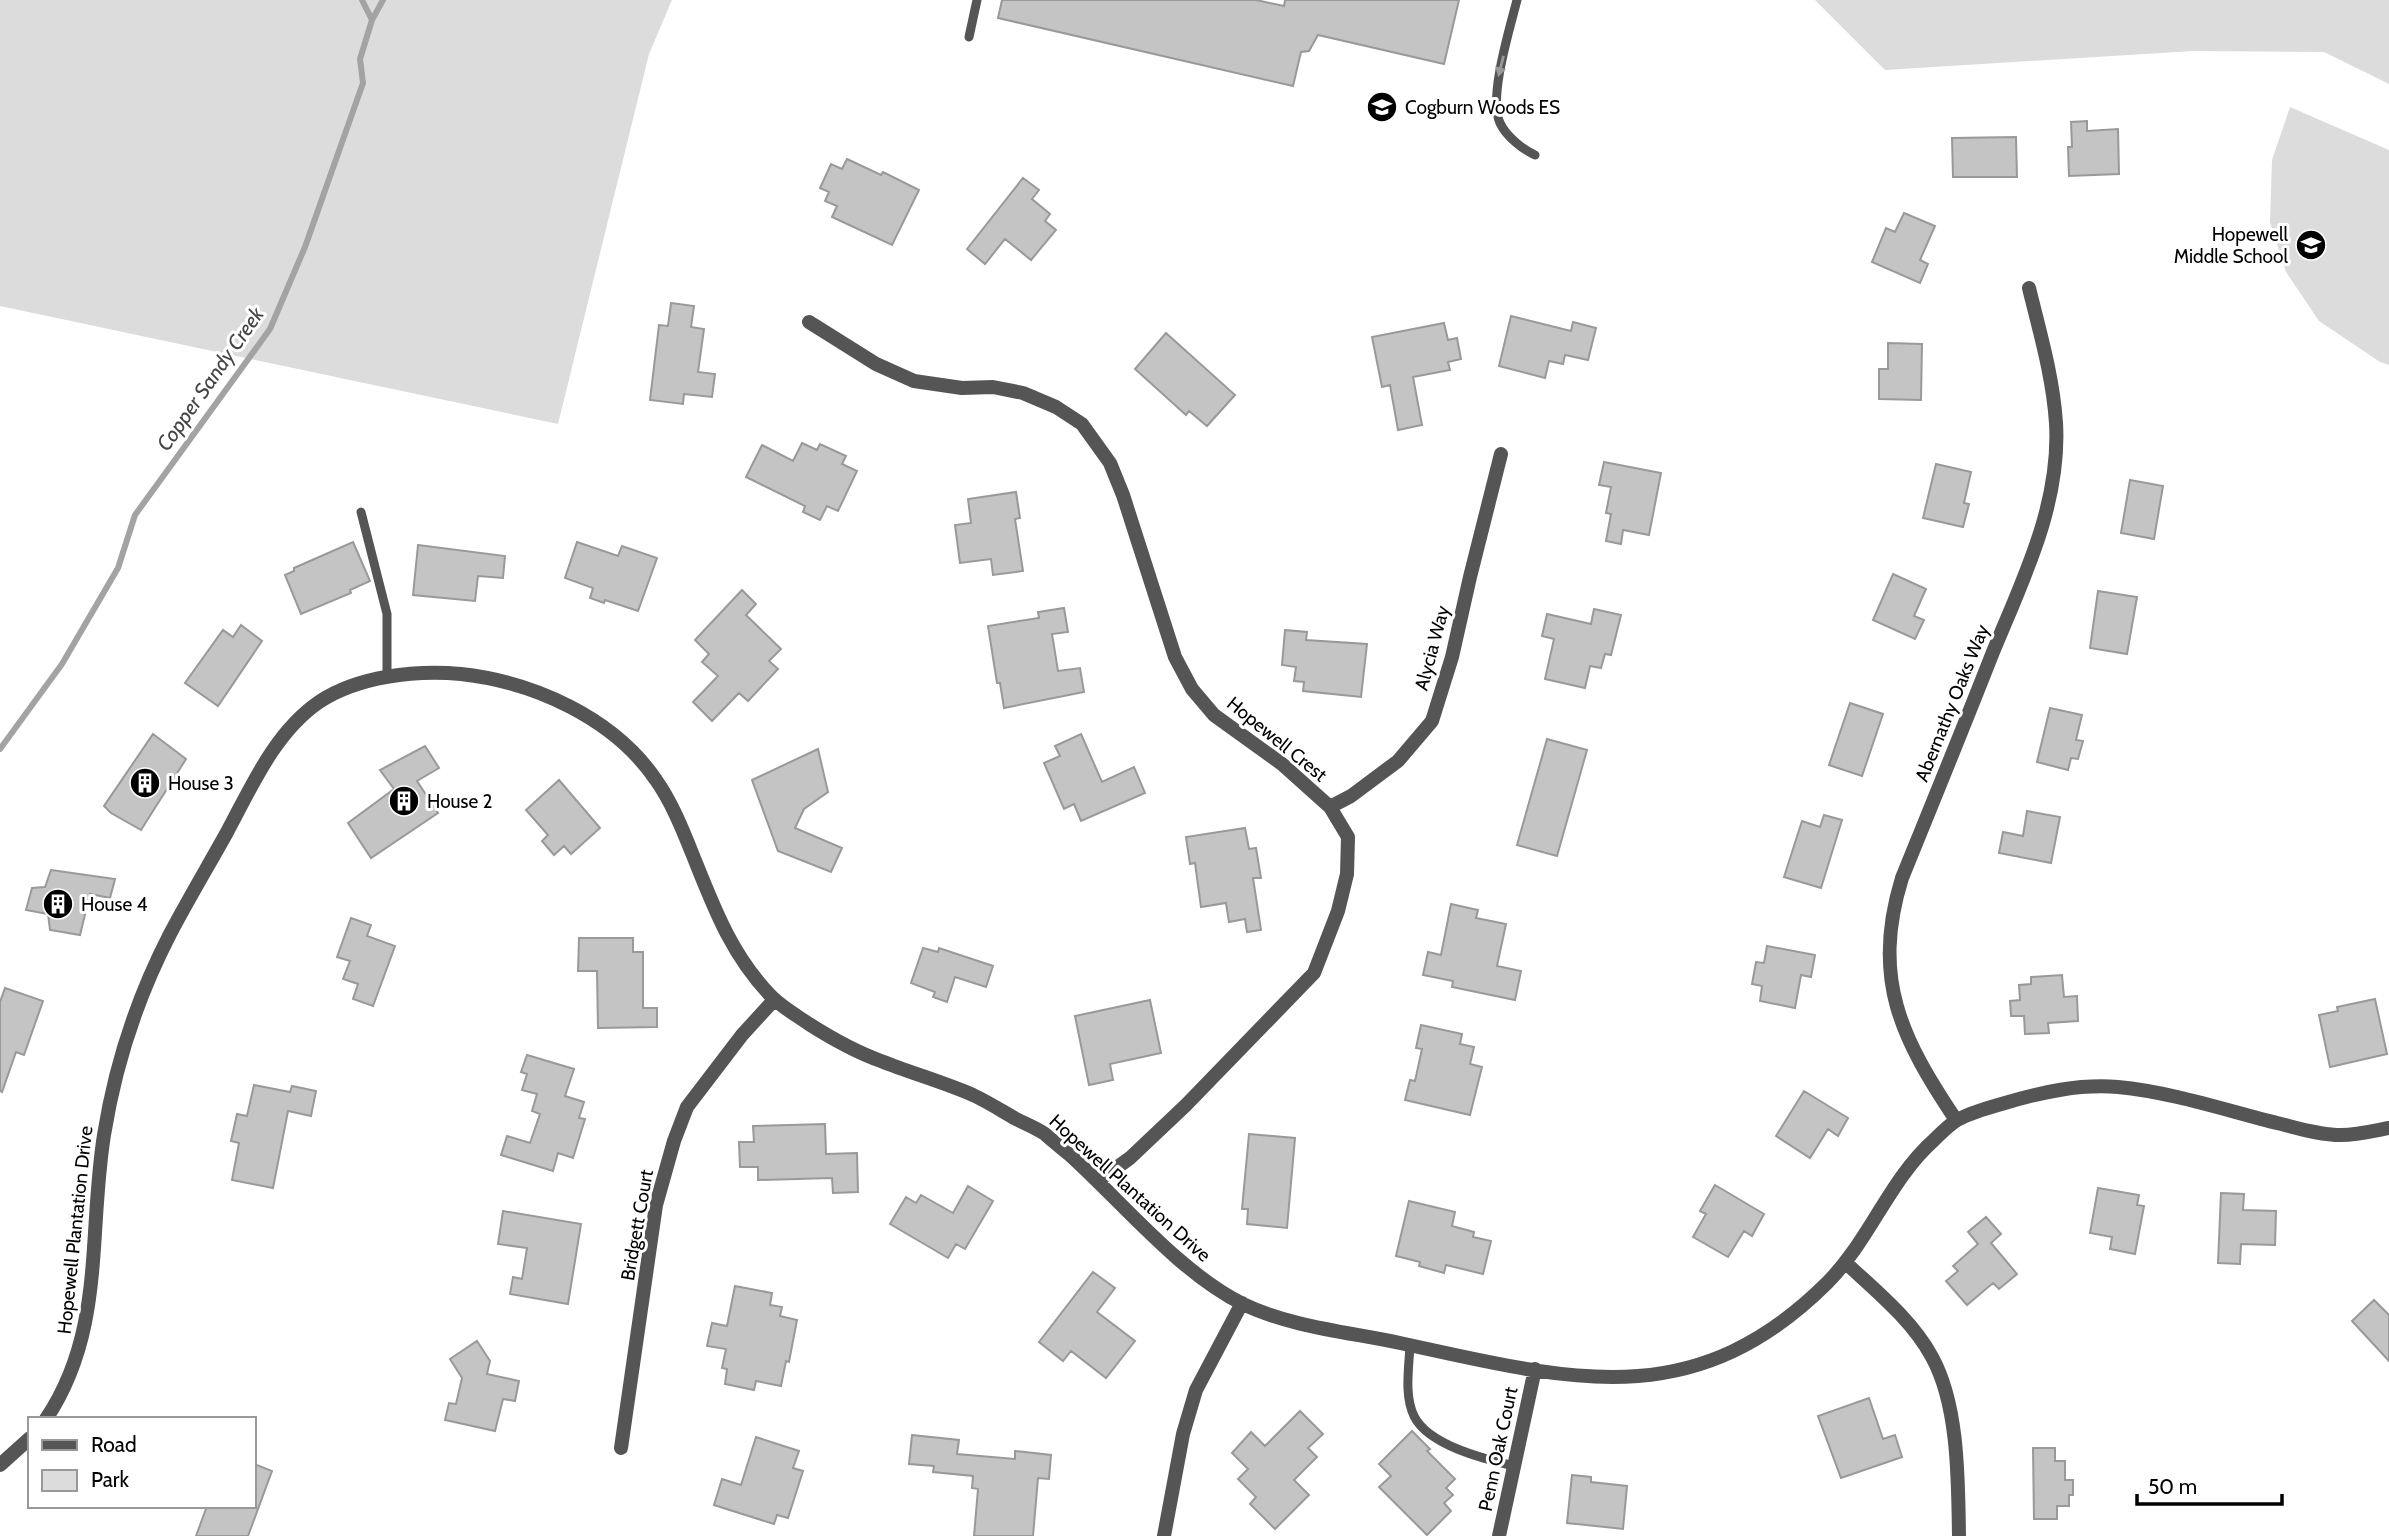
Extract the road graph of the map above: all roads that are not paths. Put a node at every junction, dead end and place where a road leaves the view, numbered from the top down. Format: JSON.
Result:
{"nodes":[{"id":1,"x":977,"y":0,"type":"edge"},
{"id":2,"x":1517,"y":0,"type":"edge"},
{"id":3,"x":969,"y":37,"type":"dead end"},
{"id":4,"x":1535,"y":155,"type":"dead end"},
{"id":5,"x":2029,"y":288,"type":"dead end"},
{"id":6,"x":809,"y":322,"type":"dead end"},
{"id":7,"x":1501,"y":454,"type":"dead end"},
{"id":8,"x":361,"y":512,"type":"dead end"},
{"id":9,"x":387,"y":678,"type":"junction"},
{"id":10,"x":1330,"y":807,"type":"junction"},
{"id":11,"x":774,"y":1000,"type":"junction"},
{"id":12,"x":1956,"y":1120,"type":"junction"},
{"id":13,"x":2389,"y":1128,"type":"edge"},
{"id":14,"x":1098,"y":1181,"type":"junction"},
{"id":15,"x":1846,"y":1263,"type":"junction"},
{"id":16,"x":1242,"y":1303,"type":"junction"},
{"id":17,"x":1410,"y":1345,"type":"junction"},
{"id":18,"x":1535,"y":1369,"type":"junction"},
{"id":19,"x":47,"y":1417,"type":"edge"},
{"id":20,"x":28,"y":1440,"type":"edge"},
{"id":21,"x":621,"y":1448,"type":"dead end"},
{"id":22,"x":0,"y":1465,"type":"edge"},
{"id":23,"x":1514,"y":1466,"type":"junction"},
{"id":24,"x":1164,"y":1536,"type":"edge"},
{"id":25,"x":1499,"y":1536,"type":"edge"},
{"id":26,"x":1959,"y":1536,"type":"edge"}],
"edges":[{"from":1,"to":3,"type":"lane"},
{"from":2,"to":4,"type":"lane","one_way":true},
{"from":5,"to":12,"type":"street","name":"Abernathy Oaks Way"},
{"from":6,"to":10,"type":"street","name":"Hopewell Crest"},
{"from":7,"to":10,"type":"street","name":"Alycia Way"},
{"from":8,"to":9,"type":"lane"},
{"from":9,"to":11,"type":"street","name":"Hopewell Plantation Drive"},
{"from":9,"to":19,"type":"street","name":"Hopewell Plantation Drive"},
{"from":10,"to":14,"type":"street","name":"Hopewell Crest"},
{"from":11,"to":14,"type":"street","name":"Hopewell Plantation Drive"},
{"from":11,"to":21,"type":"street","name":"Bridgett Court"},
{"from":12,"to":13,"type":"street","name":"Hopewell Plantation Drive"},
{"from":12,"to":15,"type":"street","name":"Hopewell Plantation Drive"},
{"from":14,"to":16,"type":"street","name":"Hopewell Plantation Drive"},
{"from":15,"to":18,"type":"street","name":"Hopewell Plantation Drive"},
{"from":15,"to":26,"type":"street"},
{"from":16,"to":17,"type":"street","name":"Hopewell Plantation Drive"},
{"from":16,"to":24,"type":"street"},
{"from":17,"to":18,"type":"street","name":"Hopewell Plantation Drive"},
{"from":17,"to":23,"type":"lane"},
{"from":18,"to":23,"type":"street","name":"Penn Oak Court"},
{"from":20,"to":22,"type":"street"},
{"from":23,"to":25,"type":"street","name":"Penn Oak Court"}]}
